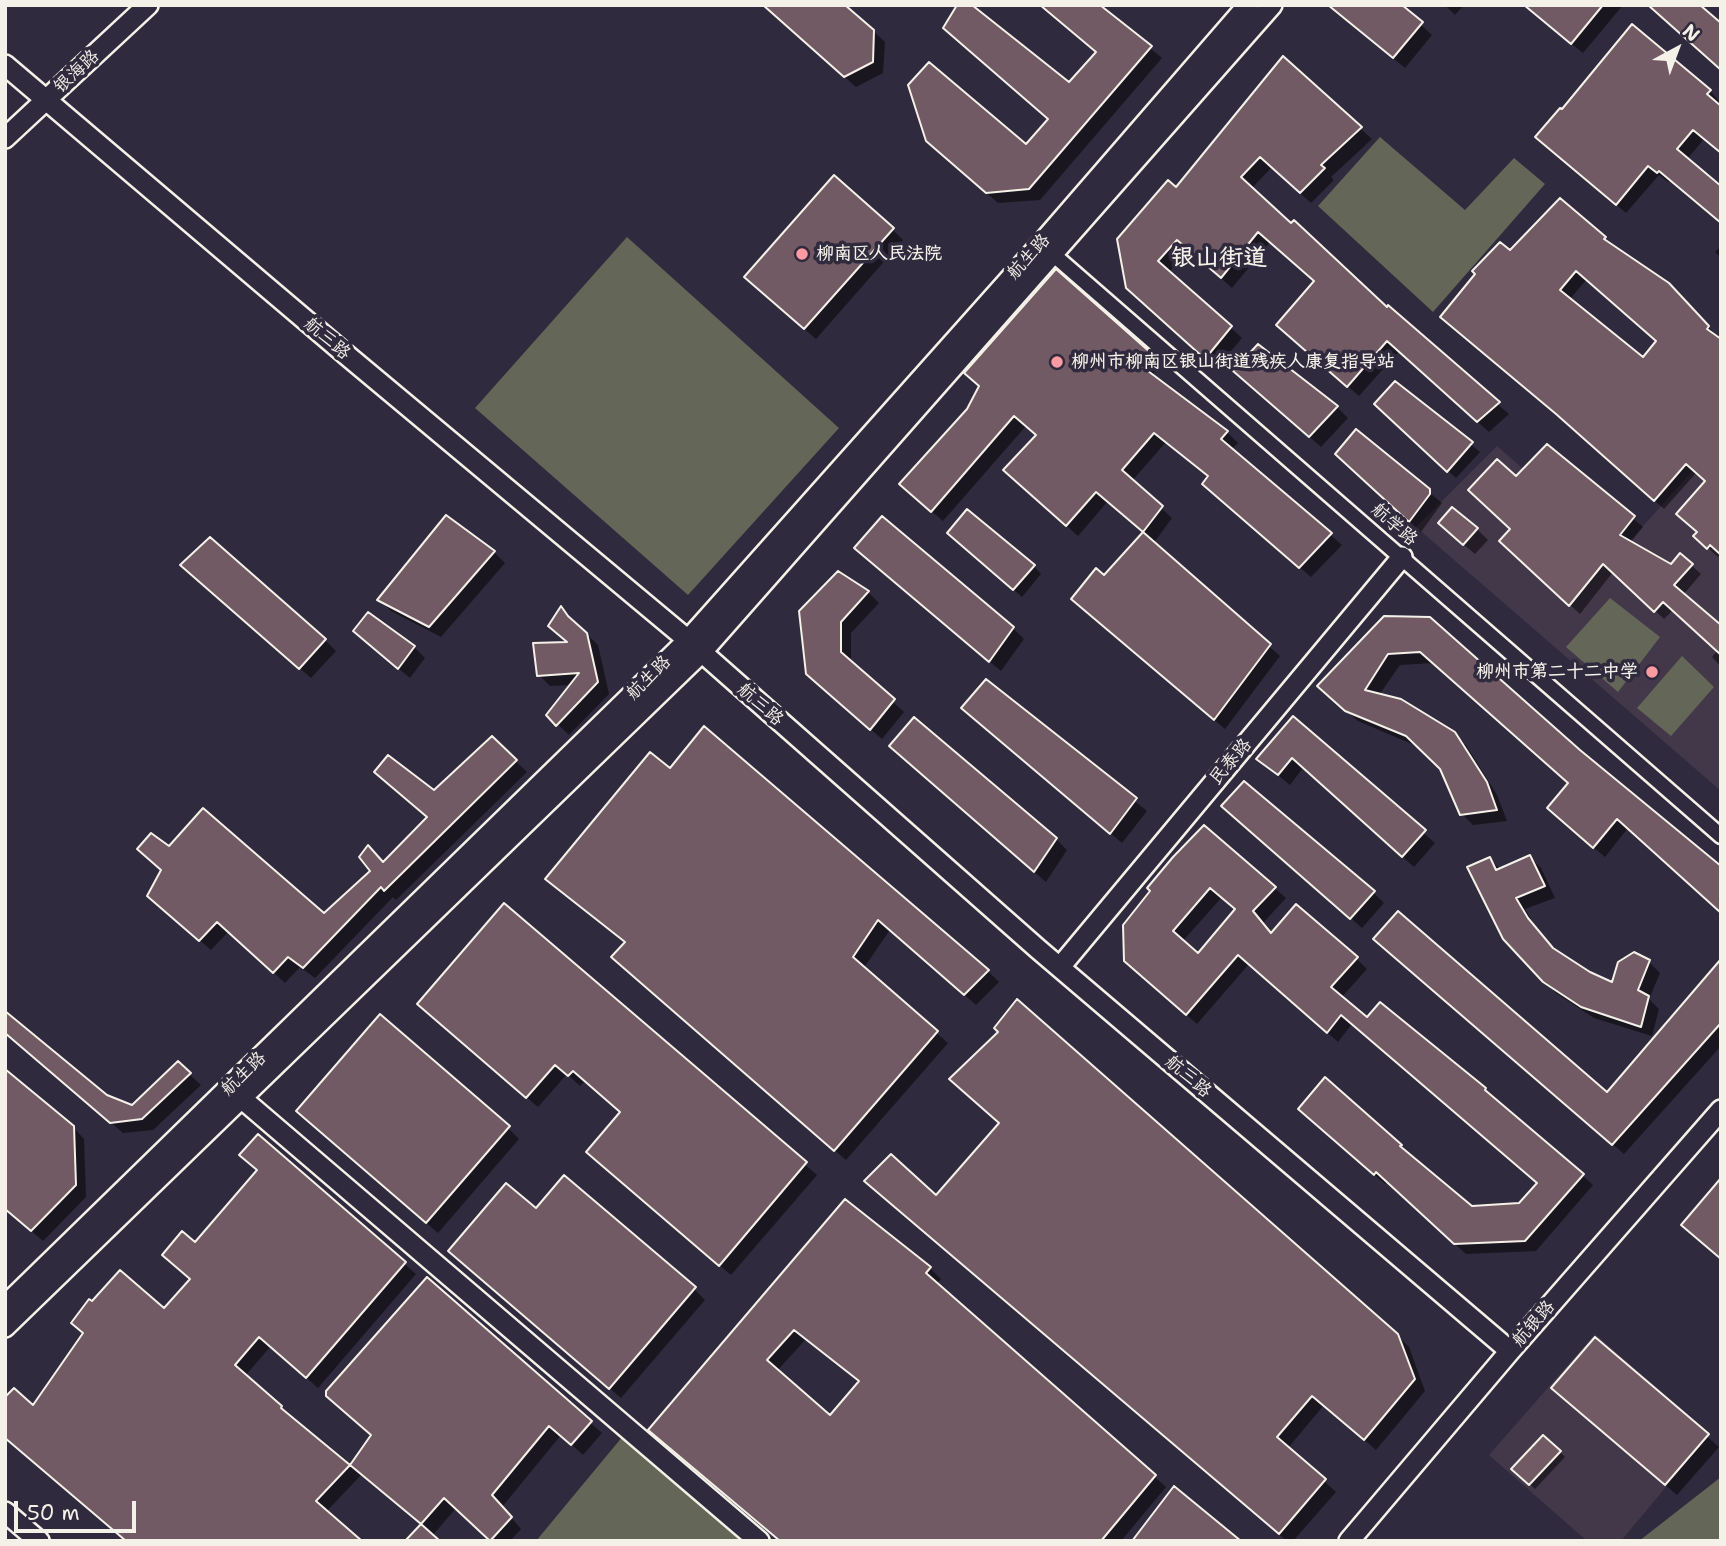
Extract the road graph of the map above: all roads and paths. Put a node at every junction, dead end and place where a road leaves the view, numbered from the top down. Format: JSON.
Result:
{"nodes":[{"id":1,"x":148,"y":5,"type":"edge"},
{"id":2,"x":1248,"y":5,"type":"edge"},
{"id":3,"x":1272,"y":5,"type":"edge"},
{"id":4,"x":5,"y":65,"type":"edge"},
{"id":5,"x":46,"y":100,"type":"junction"},
{"id":6,"x":5,"y":138,"type":"edge"},
{"id":7,"x":1048,"y":250,"type":"junction"},
{"id":8,"x":1402,"y":557,"type":"junction"},
{"id":9,"x":695,"y":646,"type":"junction"},
{"id":10,"x":1721,"y":836,"type":"edge"},
{"id":11,"x":1060,"y":967,"type":"junction"},
{"id":12,"x":235,"y":1093,"type":"junction"},
{"id":13,"x":1721,"y":1110,"type":"edge"},
{"id":14,"x":5,"y":1306,"type":"edge"},
{"id":15,"x":5,"y":1327,"type":"edge"},
{"id":16,"x":1510,"y":1351,"type":"junction"},
{"id":17,"x":5,"y":1512,"type":"edge"},
{"id":18,"x":39,"y":1541,"type":"edge"},
{"id":19,"x":759,"y":1541,"type":"edge"},
{"id":20,"x":1349,"y":1541,"type":"edge"}],
"edges":[{"from":1,"to":5,"type":"street","name":"银海路"},
{"from":2,"to":7,"type":"street","name":"航生路"},
{"from":3,"to":7,"type":"street"},
{"from":4,"to":5,"type":"street","name":"航三路"},
{"from":5,"to":6,"type":"street","name":"银海路"},
{"from":5,"to":9,"type":"street","name":"航三路"},
{"from":7,"to":8,"type":"street","name":"航学路"},
{"from":7,"to":9,"type":"street"},
{"from":8,"to":10,"type":"street","name":"航学路"},
{"from":8,"to":11,"type":"street","name":"民泰路"},
{"from":9,"to":11,"type":"street","name":"航三路"},
{"from":9,"to":12,"type":"street"},
{"from":11,"to":16,"type":"street","name":"航三路"},
{"from":12,"to":14,"type":"street","name":"航生路"},
{"from":12,"to":15,"type":"street"},
{"from":12,"to":19,"type":"street"},
{"from":13,"to":16,"type":"street","name":"航银路"},
{"from":16,"to":20,"type":"street","name":"航银路"},
{"from":17,"to":18,"type":"street"}]}
